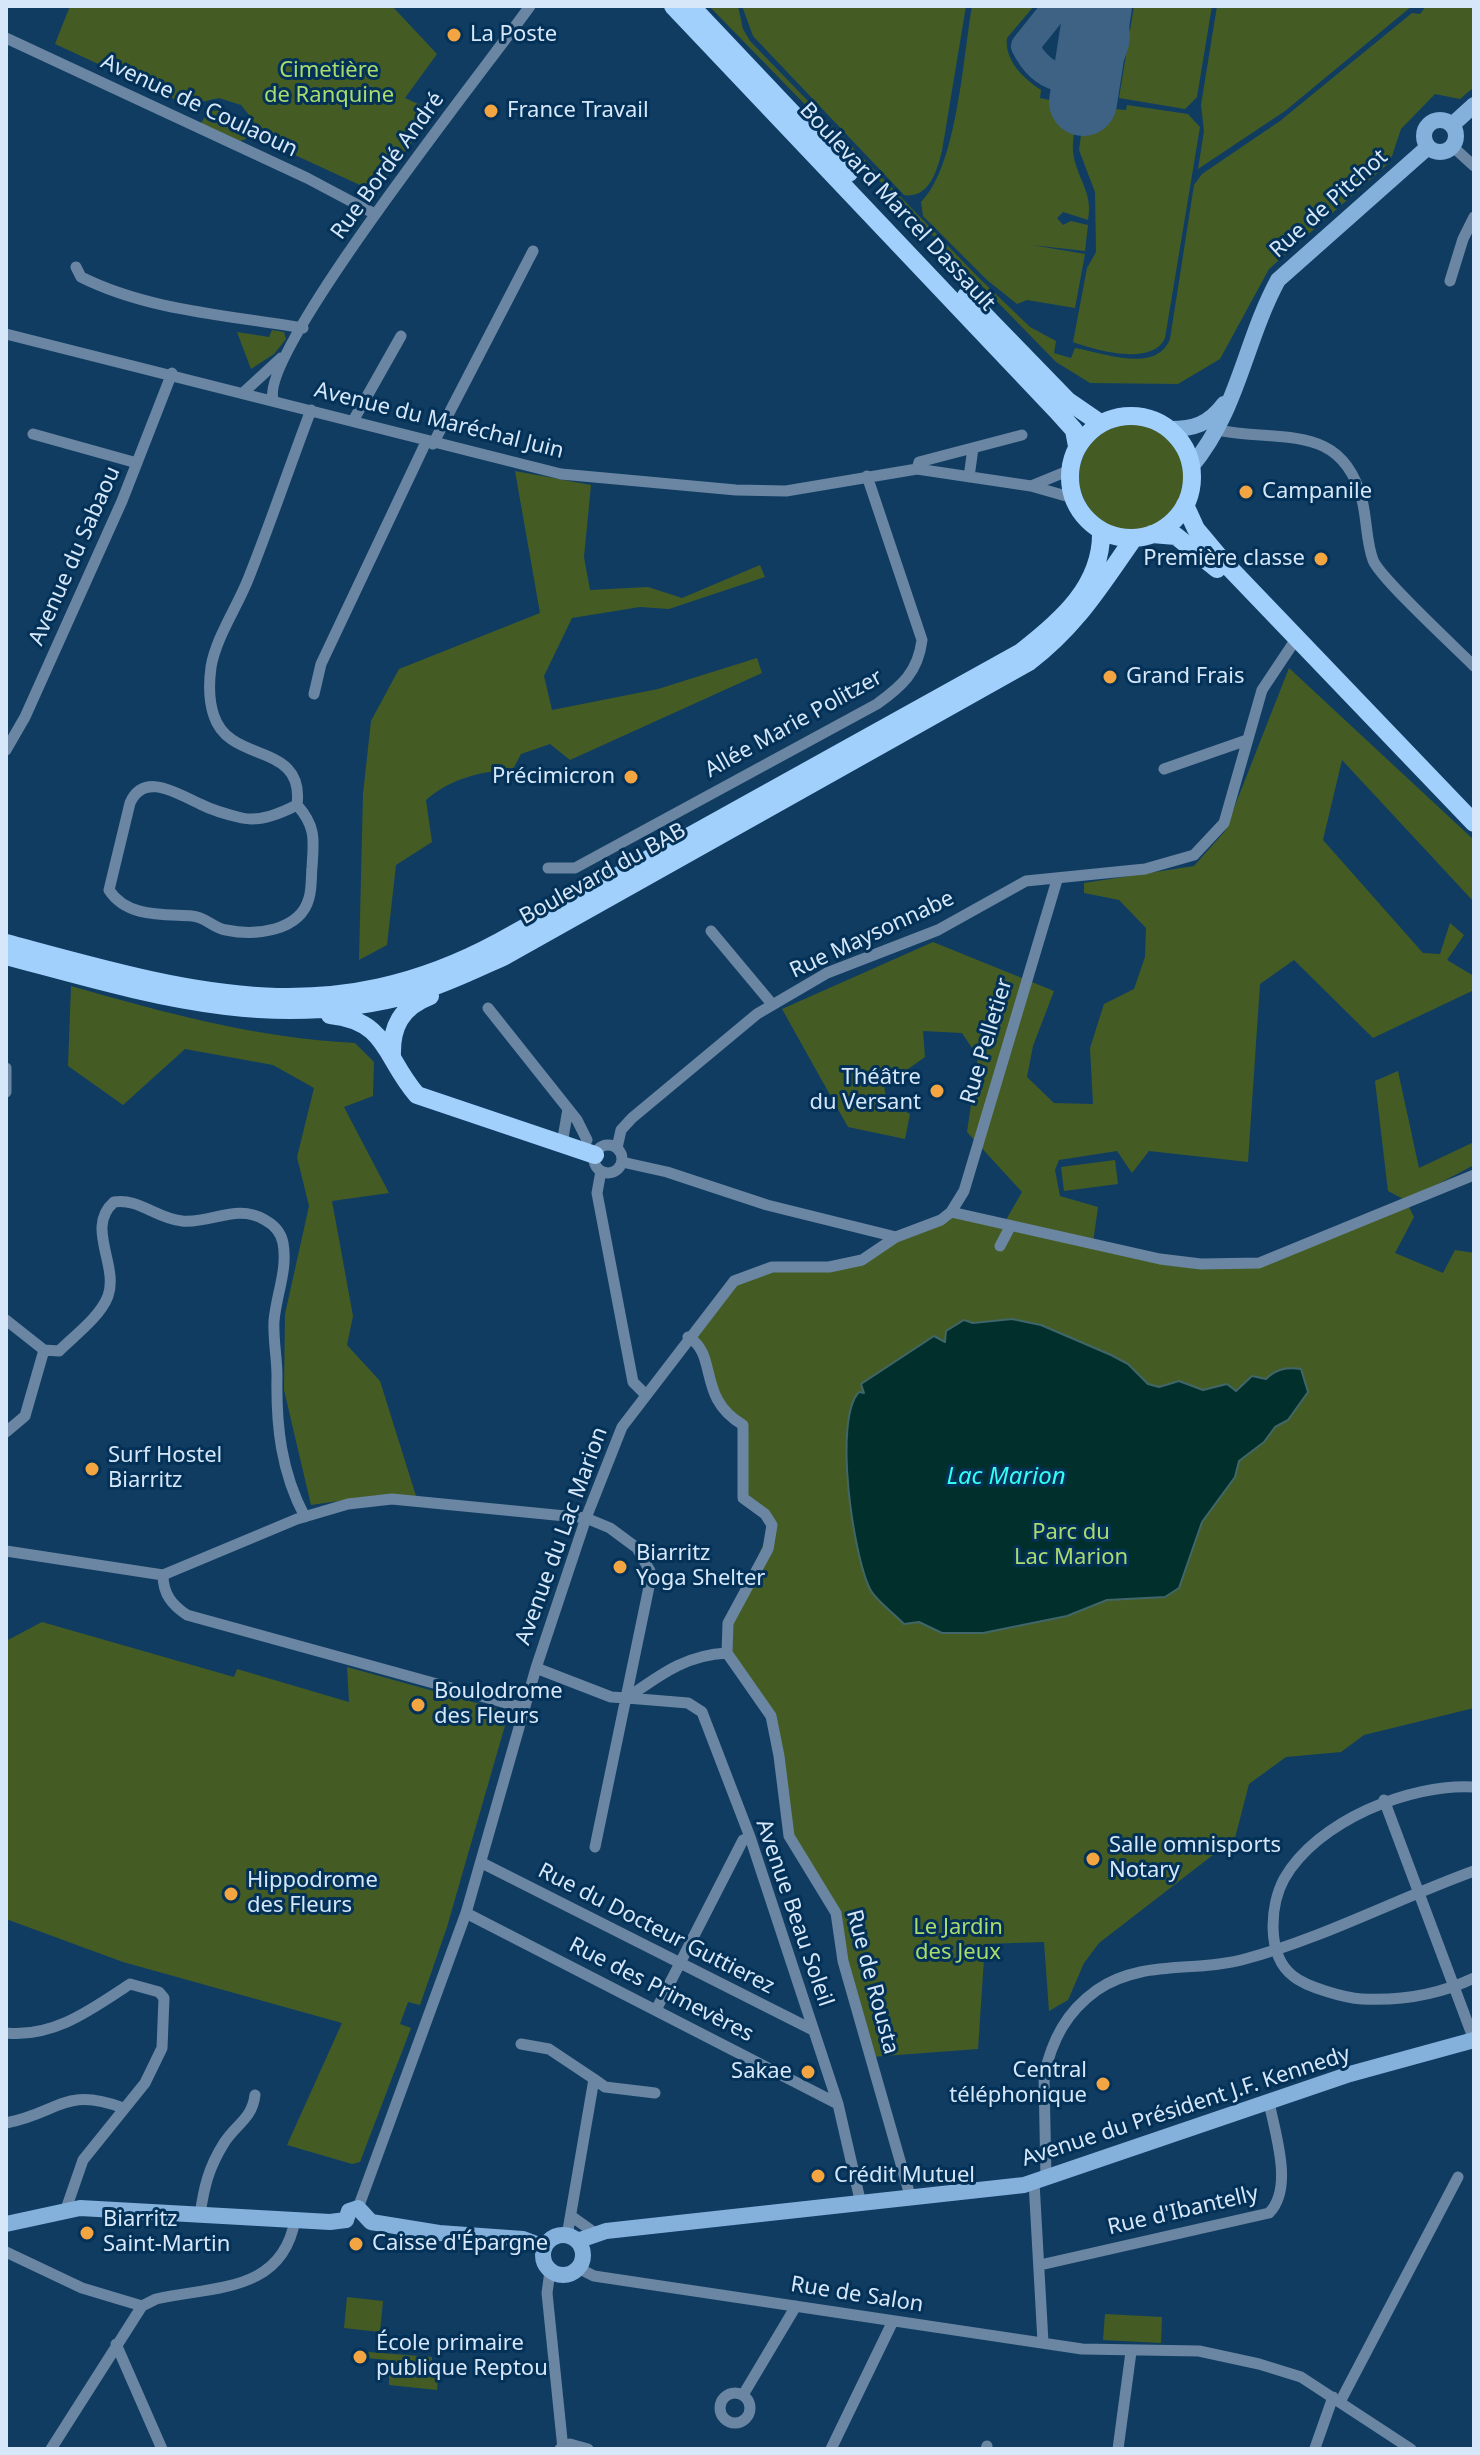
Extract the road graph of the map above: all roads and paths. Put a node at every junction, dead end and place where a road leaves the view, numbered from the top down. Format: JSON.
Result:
{"nodes":[{"id":1,"x":530,"y":6,"type":"edge"},
{"id":2,"x":673,"y":6,"type":"edge"},
{"id":3,"x":691,"y":6,"type":"edge"},
{"id":4,"x":6,"y":38,"type":"edge"},
{"id":5,"x":1474,"y":105,"type":"edge"},
{"id":6,"x":1452,"y":125,"type":"junction"},
{"id":7,"x":1452,"y":146,"type":"junction"},
{"id":8,"x":1428,"y":147,"type":"junction"},
{"id":9,"x":1474,"y":166,"type":"edge"},
{"id":10,"x":373,"y":213,"type":"junction"},
{"id":11,"x":1474,"y":217,"type":"edge"},
{"id":12,"x":533,"y":251,"type":"dead end"},
{"id":13,"x":76,"y":267,"type":"dead end"},
{"id":14,"x":1450,"y":281,"type":"dead end"},
{"id":15,"x":303,"y":328,"type":"junction"},
{"id":16,"x":6,"y":334,"type":"edge"},
{"id":17,"x":401,"y":336,"type":"dead end"},
{"id":18,"x":285,"y":355,"type":"junction"},
{"id":19,"x":172,"y":373,"type":"junction"},
{"id":20,"x":1235,"y":390,"type":"junction"},
{"id":21,"x":244,"y":392,"type":"junction"},
{"id":22,"x":273,"y":399,"type":"junction"},
{"id":23,"x":311,"y":410,"type":"junction"},
{"id":24,"x":353,"y":421,"type":"junction"},
{"id":25,"x":1100,"y":423,"type":"junction"},
{"id":26,"x":1170,"y":429,"type":"junction"},
{"id":27,"x":1217,"y":430,"type":"junction"},
{"id":28,"x":33,"y":434,"type":"dead end"},
{"id":29,"x":1022,"y":435,"type":"dead end"},
{"id":30,"x":429,"y":443,"type":"junction"},
{"id":31,"x":1077,"y":446,"type":"junction"},
{"id":32,"x":973,"y":448,"type":"junction"},
{"id":33,"x":137,"y":463,"type":"junction"},
{"id":34,"x":1191,"y":467,"type":"junction"},
{"id":35,"x":917,"y":469,"type":"junction"},
{"id":36,"x":1070,"y":470,"type":"junction"},
{"id":37,"x":867,"y":476,"type":"junction"},
{"id":38,"x":969,"y":477,"type":"junction"},
{"id":39,"x":1031,"y":486,"type":"junction"},
{"id":40,"x":1073,"y":498,"type":"junction"},
{"id":41,"x":1185,"y":505,"type":"junction"},
{"id":42,"x":1101,"y":530,"type":"junction"},
{"id":43,"x":1143,"y":536,"type":"junction"},
{"id":44,"x":1294,"y":642,"type":"junction"},
{"id":45,"x":1474,"y":666,"type":"edge"},
{"id":46,"x":1326,"y":671,"type":"junction"},
{"id":47,"x":314,"y":694,"type":"dead end"},
{"id":48,"x":1247,"y":740,"type":"junction"},
{"id":49,"x":6,"y":750,"type":"edge"},
{"id":50,"x":1164,"y":769,"type":"dead end"},
{"id":51,"x":297,"y":805,"type":"junction"},
{"id":52,"x":1474,"y":823,"type":"edge"},
{"id":53,"x":548,"y":868,"type":"dead end"},
{"id":54,"x":1057,"y":880,"type":"junction"},
{"id":55,"x":711,"y":931,"type":"dead end"},
{"id":56,"x":6,"y":943,"type":"edge"},
{"id":57,"x":6,"y":956,"type":"edge"},
{"id":58,"x":505,"y":956,"type":"junction"},
{"id":59,"x":772,"y":1004,"type":"junction"},
{"id":60,"x":488,"y":1008,"type":"dead end"},
{"id":61,"x":316,"y":1011,"type":"junction"},
{"id":62,"x":392,"y":1059,"type":"junction"},
{"id":63,"x":6,"y":1068,"type":"edge"},
{"id":64,"x":6,"y":1092,"type":"edge"},
{"id":65,"x":568,"y":1109,"type":"junction"},
{"id":66,"x":585,"y":1148,"type":"junction"},
{"id":67,"x":622,"y":1162,"type":"junction"},
{"id":68,"x":1474,"y":1175,"type":"edge"},
{"id":69,"x":951,"y":1212,"type":"junction"},
{"id":70,"x":1010,"y":1227,"type":"junction"},
{"id":71,"x":896,"y":1237,"type":"junction"},
{"id":72,"x":1000,"y":1246,"type":"dead end"},
{"id":73,"x":6,"y":1320,"type":"edge"},
{"id":74,"x":688,"y":1337,"type":"junction"},
{"id":75,"x":44,"y":1350,"type":"junction"},
{"id":76,"x":645,"y":1394,"type":"junction"},
{"id":77,"x":6,"y":1432,"type":"edge"},
{"id":78,"x":305,"y":1517,"type":"junction"},
{"id":79,"x":586,"y":1518,"type":"junction"},
{"id":80,"x":6,"y":1551,"type":"edge"},
{"id":81,"x":163,"y":1575,"type":"junction"},
{"id":82,"x":727,"y":1653,"type":"junction"},
{"id":83,"x":536,"y":1668,"type":"junction"},
{"id":84,"x":627,"y":1698,"type":"junction"},
{"id":85,"x":524,"y":1708,"type":"junction"},
{"id":86,"x":1474,"y":1787,"type":"edge"},
{"id":87,"x":1384,"y":1800,"type":"junction"},
{"id":88,"x":750,"y":1837,"type":"junction"},
{"id":89,"x":595,"y":1847,"type":"dead end"},
{"id":90,"x":482,"y":1863,"type":"junction"},
{"id":91,"x":1474,"y":1871,"type":"edge"},
{"id":92,"x":1416,"y":1892,"type":"junction"},
{"id":93,"x":466,"y":1913,"type":"junction"},
{"id":94,"x":1276,"y":1949,"type":"junction"},
{"id":95,"x":679,"y":1964,"type":"junction"},
{"id":96,"x":1474,"y":1978,"type":"edge"},
{"id":97,"x":1457,"y":1986,"type":"junction"},
{"id":98,"x":656,"y":2010,"type":"junction"},
{"id":99,"x":813,"y":2030,"type":"junction"},
{"id":100,"x":6,"y":2033,"type":"edge"},
{"id":101,"x":1474,"y":2040,"type":"edge"},
{"id":102,"x":521,"y":2044,"type":"dead end"},
{"id":103,"x":594,"y":2079,"type":"junction"},
{"id":104,"x":655,"y":2093,"type":"dead end"},
{"id":105,"x":255,"y":2095,"type":"dead end"},
{"id":106,"x":1269,"y":2102,"type":"junction"},
{"id":107,"x":838,"y":2104,"type":"junction"},
{"id":108,"x":123,"y":2108,"type":"junction"},
{"id":109,"x":6,"y":2123,"type":"edge"},
{"id":110,"x":1458,"y":2177,"type":"dead end"},
{"id":111,"x":1040,"y":2180,"type":"junction"},
{"id":112,"x":911,"y":2199,"type":"junction"},
{"id":113,"x":861,"y":2204,"type":"junction"},
{"id":114,"x":66,"y":2209,"type":"junction"},
{"id":115,"x":200,"y":2215,"type":"junction"},
{"id":116,"x":357,"y":2216,"type":"junction"},
{"id":117,"x":571,"y":2216,"type":"junction"},
{"id":118,"x":295,"y":2220,"type":"junction"},
{"id":119,"x":6,"y":2224,"type":"edge"},
{"id":120,"x":595,"y":2233,"type":"junction"},
{"id":121,"x":572,"y":2239,"type":"junction"},
{"id":122,"x":544,"y":2247,"type":"junction"},
{"id":123,"x":6,"y":2252,"type":"edge"},
{"id":124,"x":1040,"y":2265,"type":"junction"},
{"id":125,"x":578,"y":2268,"type":"junction"},
{"id":126,"x":550,"y":2271,"type":"junction"},
{"id":127,"x":142,"y":2306,"type":"junction"},
{"id":128,"x":796,"y":2306,"type":"junction"},
{"id":129,"x":893,"y":2321,"type":"junction"},
{"id":130,"x":1043,"y":2342,"type":"junction"},
{"id":131,"x":116,"y":2344,"type":"junction"},
{"id":132,"x":1131,"y":2352,"type":"junction"},
{"id":133,"x":743,"y":2395,"type":"dead end"},
{"id":134,"x":1336,"y":2399,"type":"junction"},
{"id":135,"x":1315,"y":2448,"type":"edge"},
{"id":136,"x":51,"y":2449,"type":"edge"},
{"id":137,"x":162,"y":2449,"type":"edge"},
{"id":138,"x":562,"y":2449,"type":"edge"},
{"id":139,"x":588,"y":2449,"type":"edge"},
{"id":140,"x":831,"y":2449,"type":"edge"},
{"id":141,"x":1118,"y":2449,"type":"edge"},
{"id":142,"x":1411,"y":2449,"type":"edge"}],
"edges":[{"from":1,"to":10,"type":"street","name":"Rue Bordé André"},
{"from":2,"to":31,"type":"main road","name":"Boulevard Marcel Dassault"},
{"from":3,"to":25,"type":"main road","name":"Boulevard Marcel Dassault"},
{"from":4,"to":10,"type":"street","name":"Avenue de Coulaoun"},
{"from":5,"to":6,"type":"street"},
{"from":6,"to":7,"type":"street"},
{"from":6,"to":8,"type":"street"},
{"from":7,"to":8,"type":"street"},
{"from":7,"to":9,"type":"street"},
{"from":8,"to":20,"type":"street","name":"Rue de Pitchot"},
{"from":10,"to":15,"type":"street","name":"Rue Bordé André"},
{"from":11,"to":14,"type":"street"},
{"from":12,"to":30,"type":"street"},
{"from":13,"to":15,"type":"street"},
{"from":15,"to":18,"type":"street","name":"Rue Bordé André"},
{"from":16,"to":19,"type":"street","name":"Avenue du Maréchal Juin"},
{"from":17,"to":24,"type":"street"},
{"from":18,"to":21,"type":"street","name":"Rue Bordé André"},
{"from":18,"to":22,"type":"street","name":"Rue Bordé André"},
{"from":19,"to":21,"type":"street","name":"Avenue du Maréchal Juin"},
{"from":19,"to":33,"type":"street","name":"Avenue du Sabaou"},
{"from":20,"to":26,"type":"street"},
{"from":20,"to":27,"type":"street","name":"Rue de Pitchot"},
{"from":21,"to":22,"type":"street","name":"Avenue du Maréchal Juin"},
{"from":22,"to":23,"type":"street","name":"Avenue du Maréchal Juin"},
{"from":23,"to":24,"type":"street","name":"Avenue du Maréchal Juin"},
{"from":23,"to":51,"type":"street"},
{"from":24,"to":30,"type":"street","name":"Avenue du Maréchal Juin"},
{"from":25,"to":26,"type":"main road"},
{"from":25,"to":31,"type":"main road"},
{"from":26,"to":34,"type":"main road"},
{"from":27,"to":34,"type":"street","name":"Rue de Pitchot"},
{"from":27,"to":45,"type":"street"},
{"from":28,"to":33,"type":"street"},
{"from":29,"to":32,"type":"street","name":"Avenue du Maréchal Juin"},
{"from":30,"to":37,"type":"street","name":"Avenue du Maréchal Juin"},
{"from":30,"to":47,"type":"street"},
{"from":31,"to":36,"type":"main road"},
{"from":32,"to":35,"type":"street","name":"Avenue du Maréchal Juin"},
{"from":32,"to":38,"type":"street"},
{"from":33,"to":49,"type":"street","name":"Avenue du Sabaou"},
{"from":34,"to":41,"type":"main road"},
{"from":35,"to":37,"type":"street","name":"Avenue du Maréchal Juin"},
{"from":35,"to":38,"type":"street","name":"Avenue du Maréchal Juin"},
{"from":36,"to":39,"type":"street"},
{"from":36,"to":40,"type":"main road"},
{"from":37,"to":53,"type":"street","name":"Allée Marie Politzer"},
{"from":38,"to":39,"type":"street","name":"Avenue du Maréchal Juin"},
{"from":39,"to":40,"type":"street","name":"Avenue du Maréchal Juin"},
{"from":40,"to":42,"type":"main road"},
{"from":41,"to":43,"type":"main road"},
{"from":41,"to":46,"type":"main road"},
{"from":42,"to":43,"type":"main road"},
{"from":42,"to":56,"type":"main road","name":"Boulevard du BAB"},
{"from":43,"to":44,"type":"main road"},
{"from":43,"to":58,"type":"main road","name":"Boulevard du BAB"},
{"from":44,"to":46,"type":"main road"},
{"from":44,"to":48,"type":"street","name":"Rue Maysonnabe"},
{"from":46,"to":52,"type":"main road"},
{"from":48,"to":50,"type":"street"},
{"from":48,"to":54,"type":"street","name":"Rue Maysonnabe"},
{"from":51,"to":51,"type":"street"},
{"from":54,"to":59,"type":"street","name":"Rue Maysonnabe"},
{"from":54,"to":69,"type":"street","name":"Rue Pelletier"},
{"from":55,"to":59,"type":"street"},
{"from":57,"to":61,"type":"main road","name":"Boulevard du BAB"},
{"from":58,"to":61,"type":"main road","name":"Boulevard du BAB"},
{"from":58,"to":62,"type":"main road"},
{"from":59,"to":66,"type":"street","name":"Rue Maysonnabe"},
{"from":60,"to":65,"type":"street"},
{"from":61,"to":62,"type":"main road"},
{"from":62,"to":66,"type":"main road"},
{"from":63,"to":64,"type":"street"},
{"from":65,"to":66,"type":"street"},
{"from":65,"to":66,"type":"street"},
{"from":66,"to":67,"type":"street"},
{"from":66,"to":67,"type":"street"},
{"from":66,"to":76,"type":"street"},
{"from":67,"to":71,"type":"street"},
{"from":68,"to":70,"type":"street"},
{"from":69,"to":70,"type":"street"},
{"from":69,"to":71,"type":"street","name":"Avenue du Lac Marion"},
{"from":70,"to":72,"type":"street"},
{"from":71,"to":74,"type":"street","name":"Avenue du Lac Marion"},
{"from":73,"to":75,"type":"street"},
{"from":74,"to":76,"type":"street","name":"Avenue du Lac Marion"},
{"from":74,"to":82,"type":"street"},
{"from":75,"to":77,"type":"street"},
{"from":75,"to":78,"type":"street"},
{"from":76,"to":79,"type":"street","name":"Avenue du Lac Marion"},
{"from":78,"to":79,"type":"street"},
{"from":78,"to":81,"type":"street"},
{"from":79,"to":83,"type":"street","name":"Avenue du Lac Marion"},
{"from":79,"to":84,"type":"street"},
{"from":80,"to":81,"type":"street"},
{"from":81,"to":85,"type":"street"},
{"from":82,"to":84,"type":"street"},
{"from":82,"to":112,"type":"street","name":"Rue de Rousta"},
{"from":83,"to":84,"type":"street","name":"Avenue Beau Soleil"},
{"from":83,"to":85,"type":"street","name":"Avenue du Lac Marion"},
{"from":84,"to":88,"type":"street","name":"Avenue Beau Soleil"},
{"from":84,"to":89,"type":"street"},
{"from":85,"to":90,"type":"street","name":"Avenue du Lac Marion"},
{"from":86,"to":87,"type":"street"},
{"from":87,"to":92,"type":"street"},
{"from":87,"to":94,"type":"street"},
{"from":88,"to":95,"type":"street"},
{"from":88,"to":99,"type":"street","name":"Avenue Beau Soleil"},
{"from":90,"to":93,"type":"street","name":"Avenue du Lac Marion"},
{"from":90,"to":95,"type":"street","name":"Rue du Docteur Guttierez"},
{"from":91,"to":92,"type":"street"},
{"from":92,"to":94,"type":"street"},
{"from":92,"to":97,"type":"street"},
{"from":93,"to":98,"type":"street","name":"Rue des Primevères"},
{"from":93,"to":116,"type":"street","name":"Avenue du Lac Marion"},
{"from":94,"to":97,"type":"street"},
{"from":94,"to":111,"type":"street"},
{"from":95,"to":98,"type":"street"},
{"from":95,"to":99,"type":"street","name":"Rue du Docteur Guttierez"},
{"from":96,"to":97,"type":"street"},
{"from":97,"to":101,"type":"street"},
{"from":98,"to":107,"type":"street","name":"Rue des Primevères"},
{"from":99,"to":107,"type":"street","name":"Avenue Beau Soleil"},
{"from":100,"to":108,"type":"street"},
{"from":101,"to":106,"type":"street","name":"Avenue du Président J.F. Kennedy"},
{"from":102,"to":103,"type":"street"},
{"from":103,"to":104,"type":"street"},
{"from":103,"to":117,"type":"street"},
{"from":105,"to":115,"type":"street"},
{"from":106,"to":111,"type":"street","name":"Avenue du Président J.F. Kennedy"},
{"from":106,"to":124,"type":"street","name":"Rue d'Ibantelly"},
{"from":107,"to":113,"type":"street","name":"Avenue Beau Soleil"},
{"from":108,"to":109,"type":"street"},
{"from":108,"to":114,"type":"street"},
{"from":110,"to":134,"type":"street"},
{"from":111,"to":112,"type":"street","name":"Avenue du Président J.F. Kennedy"},
{"from":111,"to":124,"type":"street"},
{"from":112,"to":113,"type":"street","name":"Avenue du Président J.F. Kennedy"},
{"from":113,"to":120,"type":"street","name":"Avenue du Président J.F. Kennedy"},
{"from":114,"to":115,"type":"street"},
{"from":114,"to":119,"type":"street"},
{"from":115,"to":118,"type":"street"},
{"from":116,"to":118,"type":"street"},
{"from":116,"to":122,"type":"street"},
{"from":117,"to":120,"type":"street"},
{"from":117,"to":121,"type":"street"},
{"from":118,"to":127,"type":"street"},
{"from":120,"to":121,"type":"street","name":"Avenue du Président J.F. Kennedy"},
{"from":121,"to":122,"type":"street"},
{"from":121,"to":125,"type":"street"},
{"from":122,"to":126,"type":"street"},
{"from":123,"to":127,"type":"street"},
{"from":124,"to":130,"type":"street"},
{"from":125,"to":126,"type":"street"},
{"from":125,"to":128,"type":"street","name":"Rue de Salon"},
{"from":126,"to":138,"type":"street"},
{"from":127,"to":131,"type":"street"},
{"from":128,"to":129,"type":"street","name":"Rue de Salon"},
{"from":128,"to":133,"type":"street"},
{"from":129,"to":130,"type":"street","name":"Rue de Salon"},
{"from":129,"to":140,"type":"street"},
{"from":130,"to":132,"type":"street","name":"Rue de Salon"},
{"from":131,"to":136,"type":"street"},
{"from":131,"to":137,"type":"street"},
{"from":132,"to":134,"type":"street","name":"Rue de Salon"},
{"from":132,"to":141,"type":"street"},
{"from":134,"to":135,"type":"street"},
{"from":134,"to":142,"type":"street","name":"Rue de Salon"},
{"from":138,"to":139,"type":"street"}]}
